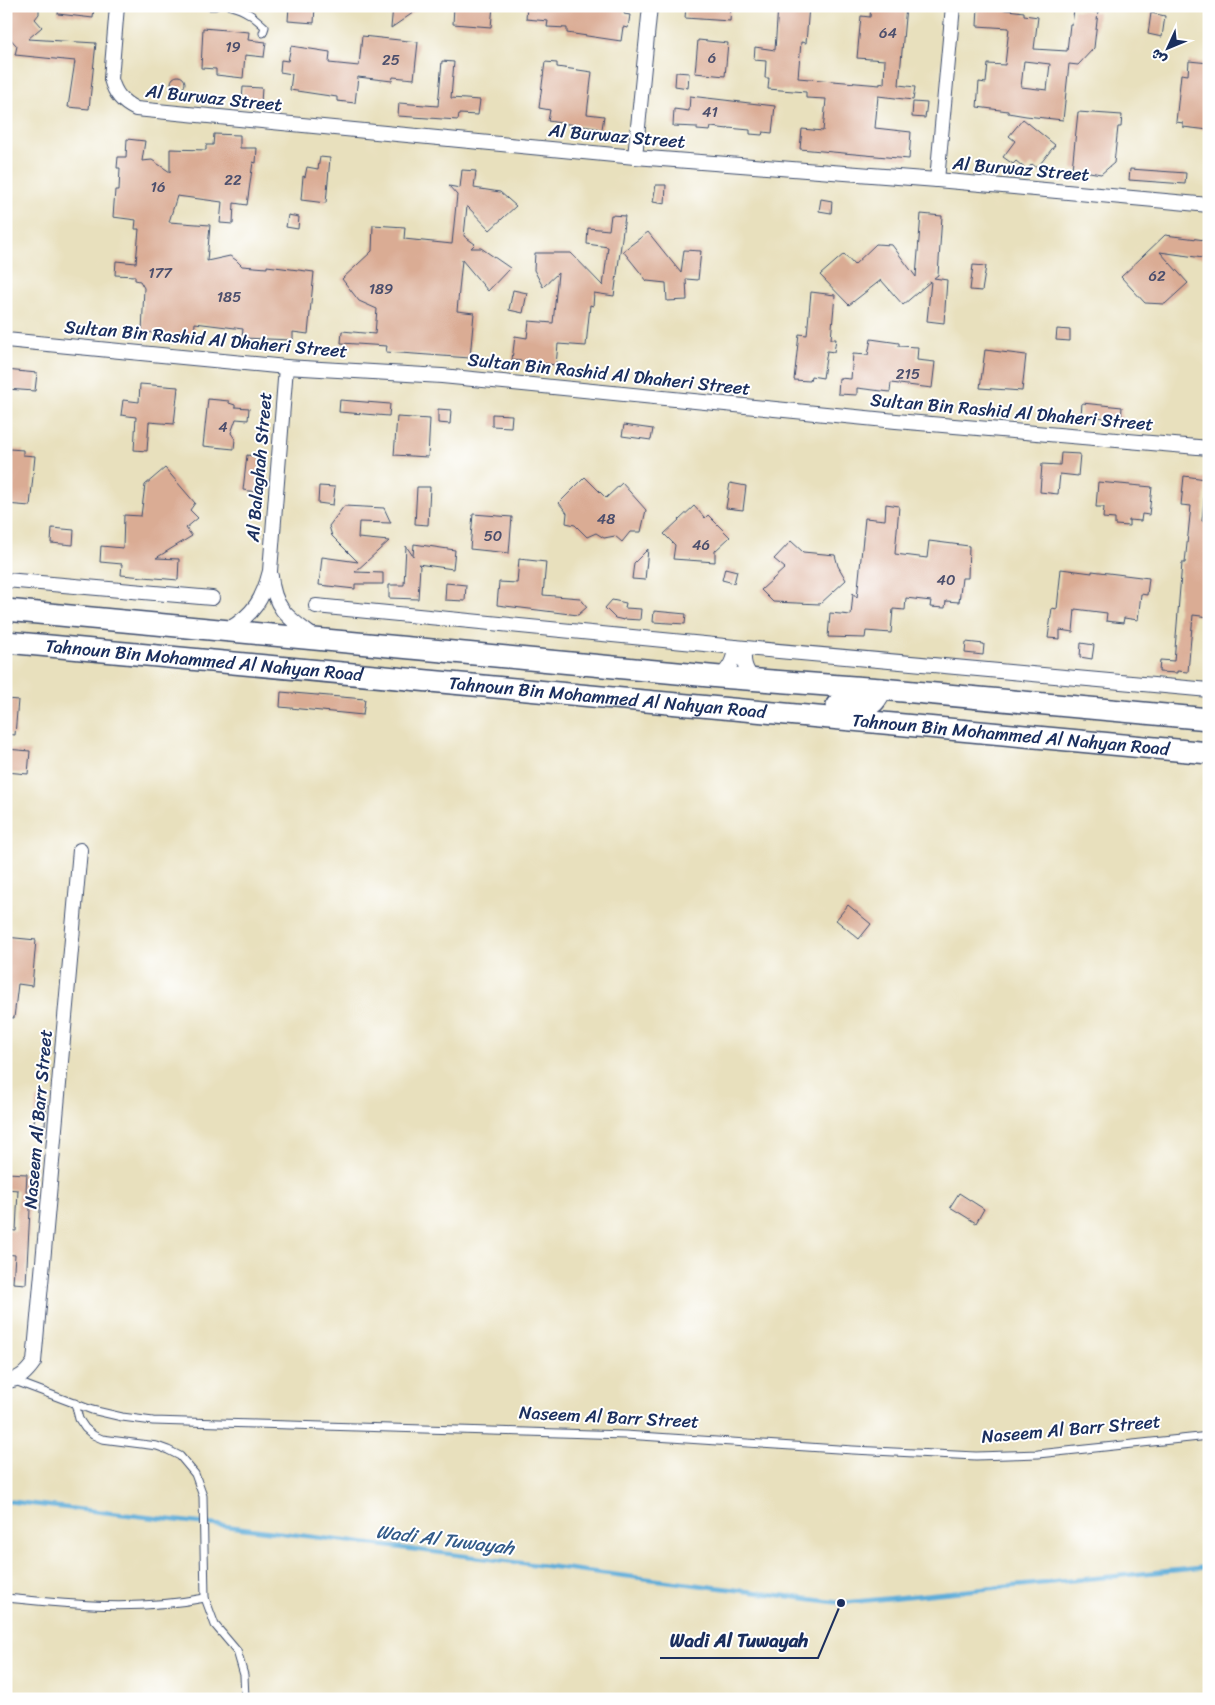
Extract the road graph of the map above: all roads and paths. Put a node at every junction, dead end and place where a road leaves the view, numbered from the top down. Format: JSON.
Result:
{"nodes":[{"id":1,"x":117,"y":6,"type":"edge"},
{"id":2,"x":209,"y":6,"type":"edge"},
{"id":3,"x":214,"y":6,"type":"edge"},
{"id":4,"x":231,"y":6,"type":"edge"},
{"id":5,"x":650,"y":6,"type":"edge"},
{"id":6,"x":953,"y":6,"type":"edge"},
{"id":7,"x":263,"y":34,"type":"dead end"},
{"id":8,"x":635,"y":157,"type":"junction"},
{"id":9,"x":937,"y":180,"type":"junction"},
{"id":10,"x":1209,"y":205,"type":"edge"},
{"id":11,"x":6,"y":340,"type":"edge"},
{"id":12,"x":286,"y":367,"type":"junction"},
{"id":13,"x":1209,"y":448,"type":"edge"},
{"id":14,"x":270,"y":571,"type":"junction"},
{"id":15,"x":6,"y":580,"type":"edge"},
{"id":16,"x":212,"y":598,"type":"dead end"},
{"id":17,"x":316,"y":606,"type":"dead end"},
{"id":18,"x":6,"y":610,"type":"edge"},
{"id":19,"x":229,"y":630,"type":"junction"},
{"id":20,"x":314,"y":638,"type":"junction"},
{"id":21,"x":6,"y":642,"type":"edge"},
{"id":22,"x":740,"y":647,"type":"junction"},
{"id":23,"x":720,"y":677,"type":"junction"},
{"id":24,"x":754,"y":680,"type":"junction"},
{"id":25,"x":881,"y":689,"type":"junction"},
{"id":26,"x":1209,"y":690,"type":"edge"},
{"id":27,"x":690,"y":705,"type":"junction"},
{"id":28,"x":1209,"y":720,"type":"edge"},
{"id":29,"x":1209,"y":753,"type":"edge"},
{"id":30,"x":80,"y":850,"type":"dead end"},
{"id":31,"x":10,"y":1381,"type":"edge"},
{"id":32,"x":75,"y":1403,"type":"junction"},
{"id":33,"x":1209,"y":1436,"type":"edge"},
{"id":34,"x":6,"y":1598,"type":"edge"},
{"id":35,"x":205,"y":1598,"type":"junction"},
{"id":36,"x":245,"y":1699,"type":"edge"}],
"edges":[{"from":1,"to":8,"type":"street","name":"Al Burwaz Street"},
{"from":2,"to":3,"type":"lane"},
{"from":4,"to":7,"type":"lane"},
{"from":5,"to":8,"type":"street"},
{"from":6,"to":9,"type":"street"},
{"from":8,"to":9,"type":"street","name":"Al Burwaz Street"},
{"from":9,"to":10,"type":"street","name":"Al Burwaz Street"},
{"from":11,"to":12,"type":"street","name":"Sultan Bin Rashid Al Dhaheri Street"},
{"from":12,"to":13,"type":"street","name":"Sultan Bin Rashid Al Dhaheri Street"},
{"from":12,"to":14,"type":"street","name":"Al Balaghah Street"},
{"from":14,"to":19,"type":"street","name":"Al Balaghah Street"},
{"from":14,"to":20,"type":"street","name":"Al Balaghah Street"},
{"from":15,"to":16,"type":"street"},
{"from":17,"to":22,"type":"street"},
{"from":18,"to":19,"type":"main road","name":"Tahnoun Bin Mohammed Al Nahyan Road"},
{"from":19,"to":20,"type":"main road","name":"Tahnoun Bin Mohammed Al Nahyan Road"},
{"from":20,"to":23,"type":"main road","name":"Tahnoun Bin Mohammed Al Nahyan Road"},
{"from":21,"to":27,"type":"main road","name":"Tahnoun Bin Mohammed Al Nahyan Road"},
{"from":22,"to":23,"type":"street"},
{"from":22,"to":24,"type":"street"},
{"from":22,"to":26,"type":"street"},
{"from":23,"to":24,"type":"main road","name":"Tahnoun Bin Mohammed Al Nahyan Road"},
{"from":24,"to":25,"type":"main road","name":"Tahnoun Bin Mohammed Al Nahyan Road"},
{"from":25,"to":27,"type":"main road"},
{"from":25,"to":28,"type":"main road","name":"Tahnoun Bin Mohammed Al Nahyan Road"},
{"from":27,"to":29,"type":"main road","name":"Tahnoun Bin Mohammed Al Nahyan Road"},
{"from":30,"to":31,"type":"street","name":"Naseem Al Barr Street"},
{"from":31,"to":32,"type":"lane","name":"Naseem Al Barr Street"},
{"from":32,"to":33,"type":"lane","name":"Naseem Al Barr Street"},
{"from":32,"to":35,"type":"lane"},
{"from":34,"to":35,"type":"lane"},
{"from":35,"to":36,"type":"lane"}]}
